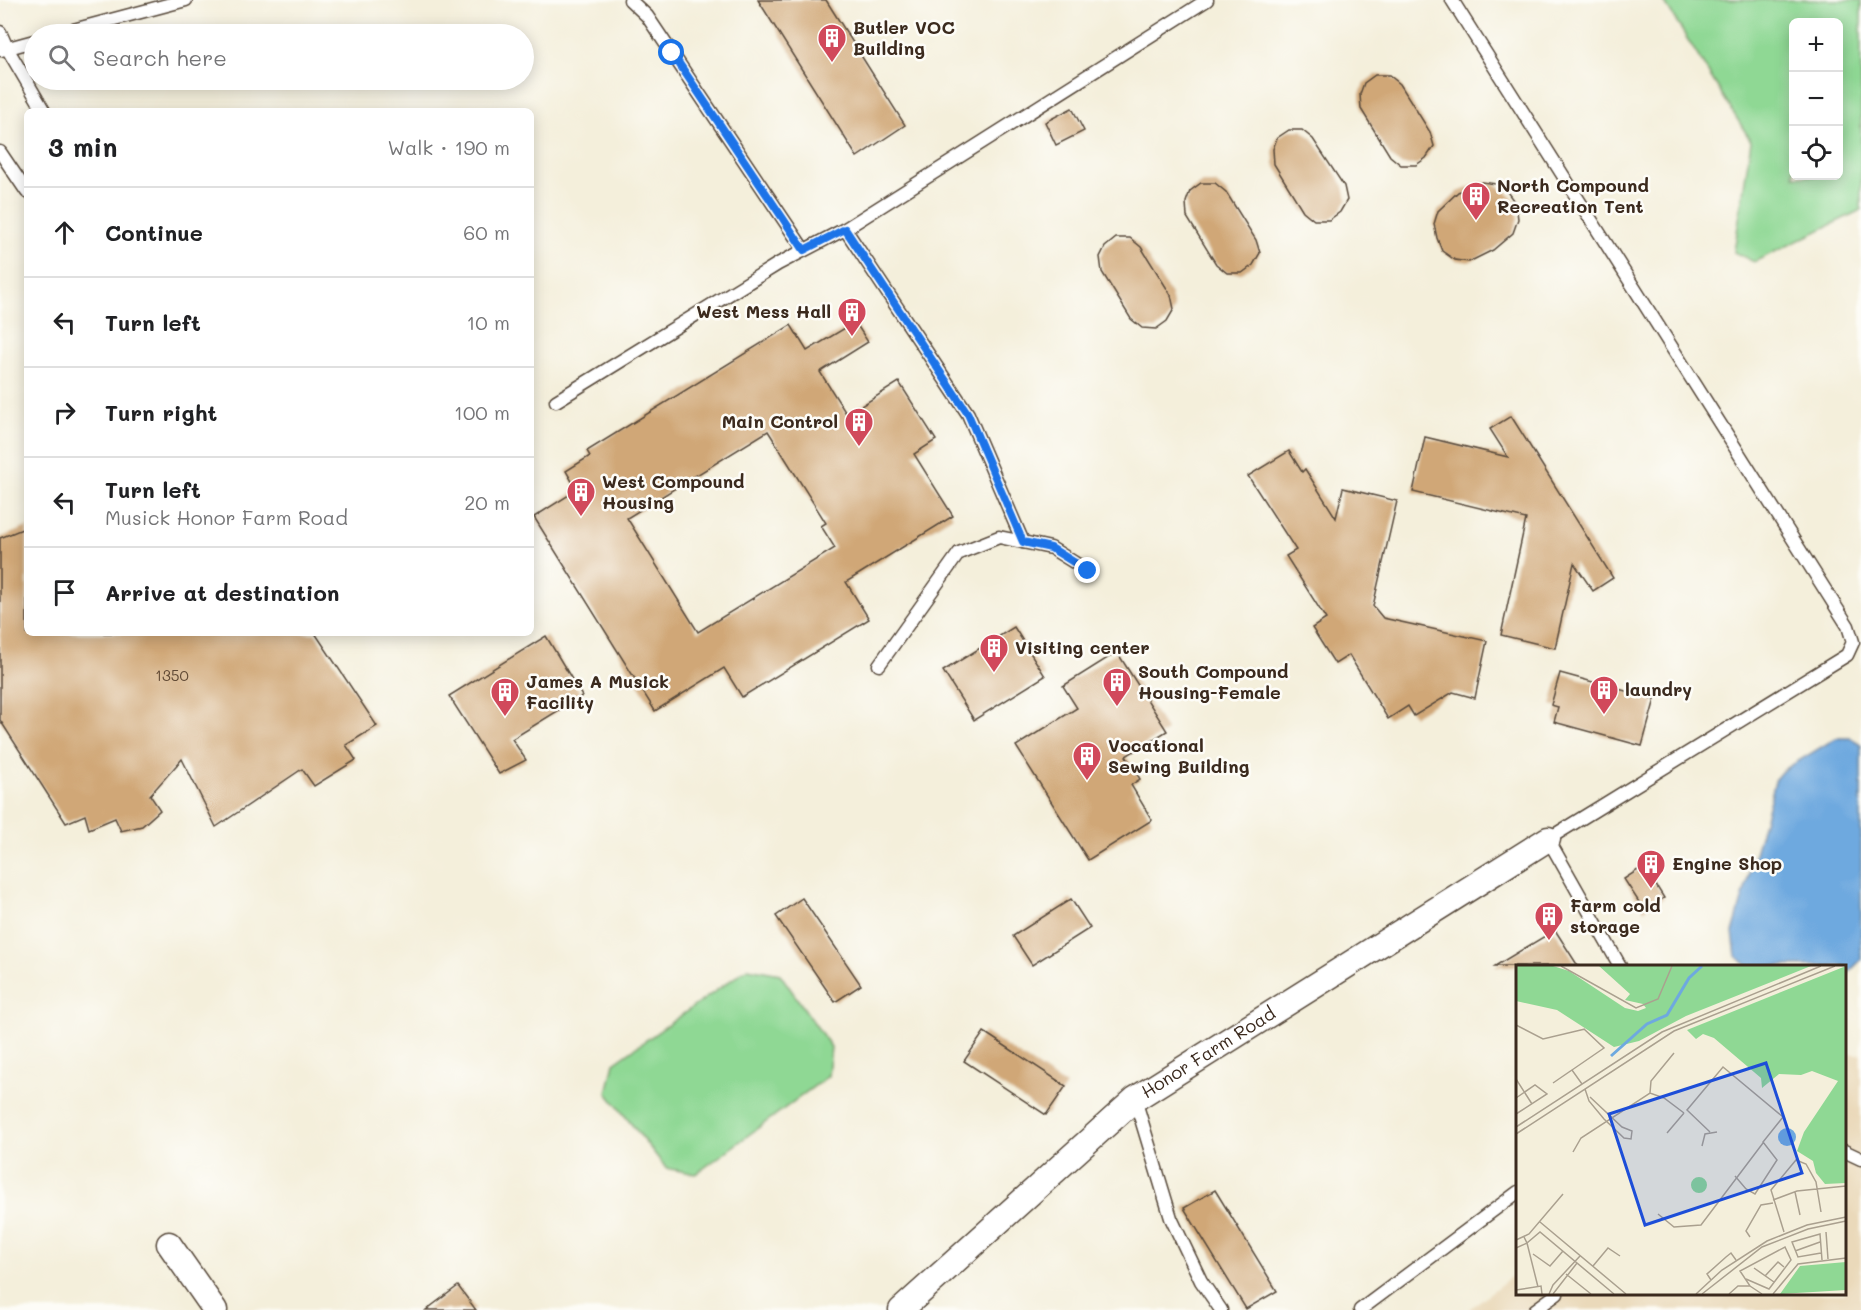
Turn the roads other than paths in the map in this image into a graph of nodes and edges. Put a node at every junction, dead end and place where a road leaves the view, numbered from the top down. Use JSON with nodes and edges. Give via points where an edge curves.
{"nodes":[{"id":1,"x":186,"y":0,"type":"edge"},
{"id":2,"x":630,"y":0,"type":"edge"},
{"id":3,"x":1207,"y":0,"type":"edge"},
{"id":4,"x":1452,"y":0,"type":"edge"},
{"id":5,"x":96,"y":24,"type":"edge"},
{"id":6,"x":0,"y":32,"type":"edge"},
{"id":7,"x":24,"y":44,"type":"edge"},
{"id":8,"x":3,"y":49,"type":"edge"},
{"id":9,"x":24,"y":81,"type":"edge"},
{"id":10,"x":30,"y":90,"type":"edge"},
{"id":11,"x":42,"y":108,"type":"edge"},
{"id":12,"x":0,"y":152,"type":"edge"},
{"id":13,"x":24,"y":188,"type":"edge"},
{"id":14,"x":845,"y":229,"type":"junction"},
{"id":15,"x":804,"y":250,"type":"junction"},
{"id":16,"x":556,"y":401,"type":"dead end"},
{"id":17,"x":1023,"y":542,"type":"junction"},
{"id":18,"x":1088,"y":571,"type":"dead end"},
{"id":19,"x":879,"y":665,"type":"dead end"},
{"id":20,"x":1548,"y":839,"type":"junction"},
{"id":21,"x":1619,"y":965,"type":"edge"},
{"id":22,"x":1135,"y":1099,"type":"junction"},
{"id":23,"x":1846,"y":1152,"type":"edge"},
{"id":24,"x":1861,"y":1160,"type":"edge"},
{"id":25,"x":1516,"y":1193,"type":"edge"},
{"id":26,"x":170,"y":1244,"type":"dead end"},
{"id":27,"x":1554,"y":1295,"type":"edge"},
{"id":28,"x":215,"y":1310,"type":"edge"},
{"id":29,"x":901,"y":1310,"type":"edge"},
{"id":30,"x":1221,"y":1310,"type":"edge"},
{"id":31,"x":1360,"y":1310,"type":"edge"},
{"id":32,"x":1535,"y":1310,"type":"edge"}],
"edges":[{"from":1,"to":5,"type":"lane"},
{"from":2,"to":15,"type":"lane","via":[[647,16]]},
{"from":3,"to":14,"type":"lane"},
{"from":4,"to":20,"type":"lane","via":[[1848,626],[1853,642],[1847,655]]},
{"from":6,"to":8,"type":"lane"},
{"from":7,"to":8,"type":"lane"},
{"from":8,"to":9,"type":"lane"},
{"from":10,"to":11,"type":"lane"},
{"from":12,"to":13,"type":"lane"},
{"from":14,"to":15,"type":"lane"},
{"from":14,"to":17,"type":"lane","via":[[968,414]]},
{"from":15,"to":16,"type":"lane"},
{"from":17,"to":18,"type":"lane","via":[[1051,548]]},
{"from":17,"to":19,"type":"lane","via":[[999,537],[959,553]]},
{"from":20,"to":21,"type":"lane"},
{"from":20,"to":22,"type":"street","name":"Honor Farm Road"},
{"from":22,"to":29,"type":"street","name":"Honor Farm Road"},
{"from":22,"to":30,"type":"lane","via":[[1171,1218],[1201,1281]]},
{"from":23,"to":24,"type":"lane"},
{"from":25,"to":31,"type":"lane"},
{"from":26,"to":28,"type":"street"},
{"from":27,"to":32,"type":"lane"}]}
